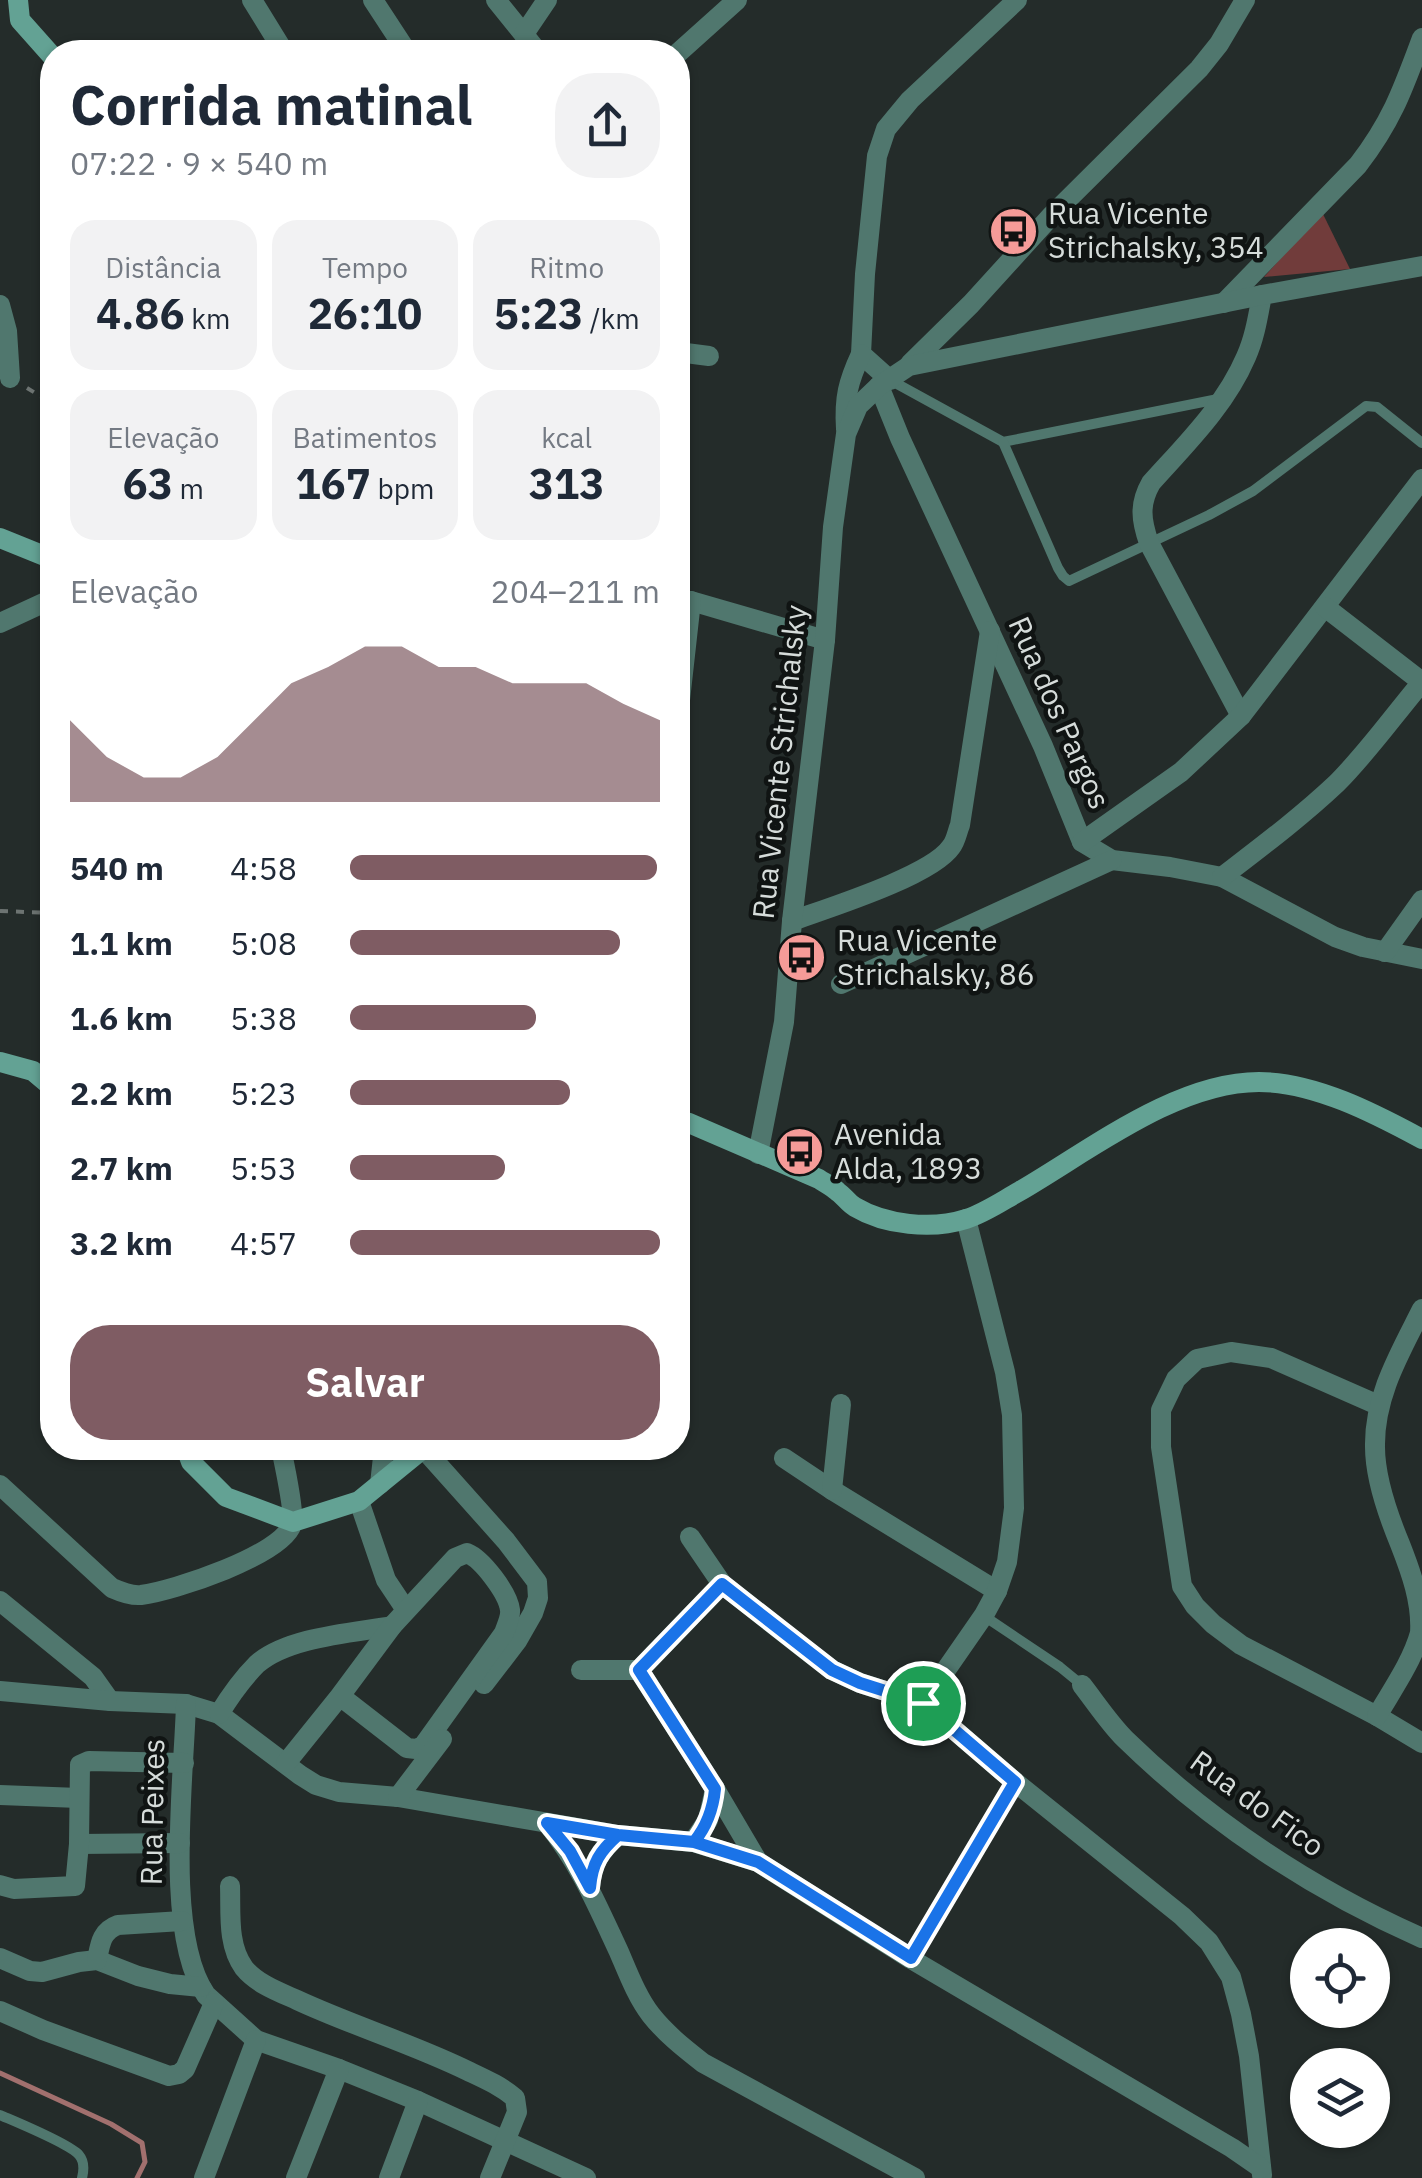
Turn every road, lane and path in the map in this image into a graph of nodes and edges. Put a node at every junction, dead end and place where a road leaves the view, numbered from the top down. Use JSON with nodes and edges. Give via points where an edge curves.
{"nodes":[{"id":1,"x":18,"y":0,"type":"edge"},
{"id":2,"x":252,"y":0,"type":"edge"},
{"id":3,"x":374,"y":0,"type":"edge"},
{"id":4,"x":496,"y":0,"type":"edge"},
{"id":5,"x":547,"y":0,"type":"edge"},
{"id":6,"x":737,"y":0,"type":"edge"},
{"id":7,"x":1017,"y":0,"type":"edge"},
{"id":8,"x":1245,"y":0,"type":"edge"},
{"id":9,"x":524,"y":34,"type":"junction"},
{"id":10,"x":1422,"y":38,"type":"edge"},
{"id":11,"x":277,"y":40,"type":"edge"},
{"id":12,"x":399,"y":40,"type":"edge"},
{"id":13,"x":529,"y":40,"type":"edge"},
{"id":14,"x":40,"y":42,"type":"edge"},
{"id":15,"x":690,"y":42,"type":"edge"},
{"id":16,"x":1422,"y":266,"type":"edge"},
{"id":17,"x":1262,"y":295,"type":"junction"},
{"id":18,"x":1224,"y":303,"type":"junction"},
{"id":19,"x":0,"y":305,"type":"edge"},
{"id":20,"x":690,"y":354,"type":"edge"},
{"id":21,"x":861,"y":354,"type":"junction"},
{"id":22,"x":710,"y":356,"type":"dead end"},
{"id":23,"x":909,"y":366,"type":"junction"},
{"id":24,"x":5,"y":376,"type":"edge"},
{"id":25,"x":884,"y":383,"type":"junction"},
{"id":26,"x":40,"y":396,"type":"edge"},
{"id":27,"x":1224,"y":398,"type":"junction"},
{"id":28,"x":846,"y":434,"type":"junction"},
{"id":29,"x":1002,"y":442,"type":"junction"},
{"id":30,"x":1422,"y":443,"type":"edge"},
{"id":31,"x":1422,"y":479,"type":"edge"},
{"id":32,"x":0,"y":538,"type":"edge"},
{"id":33,"x":1149,"y":543,"type":"junction"},
{"id":34,"x":40,"y":554,"type":"edge"},
{"id":35,"x":40,"y":604,"type":"edge"},
{"id":36,"x":690,"y":604,"type":"edge"},
{"id":37,"x":1326,"y":607,"type":"junction"},
{"id":38,"x":0,"y":622,"type":"edge"},
{"id":39,"x":990,"y":630,"type":"junction"},
{"id":40,"x":825,"y":640,"type":"junction"},
{"id":41,"x":1422,"y":682,"type":"edge"},
{"id":42,"x":1242,"y":716,"type":"junction"},
{"id":43,"x":1082,"y":842,"type":"junction"},
{"id":44,"x":1112,"y":860,"type":"junction"},
{"id":45,"x":1222,"y":877,"type":"junction"},
{"id":46,"x":1422,"y":900,"type":"edge"},
{"id":47,"x":0,"y":911,"type":"edge"},
{"id":48,"x":40,"y":913,"type":"edge"},
{"id":49,"x":792,"y":921,"type":"junction"},
{"id":50,"x":1385,"y":952,"type":"junction"},
{"id":51,"x":1422,"y":958,"type":"edge"},
{"id":52,"x":840,"y":984,"type":"dead end"},
{"id":53,"x":0,"y":1062,"type":"edge"},
{"id":54,"x":40,"y":1076,"type":"edge"},
{"id":55,"x":690,"y":1123,"type":"edge"},
{"id":56,"x":1422,"y":1139,"type":"edge"},
{"id":57,"x":758,"y":1154,"type":"junction"},
{"id":58,"x":966,"y":1219,"type":"junction"},
{"id":59,"x":1422,"y":1309,"type":"edge"},
{"id":60,"x":840,"y":1404,"type":"dead end"},
{"id":61,"x":1378,"y":1405,"type":"junction"},
{"id":62,"x":784,"y":1458,"type":"dead end"},
{"id":63,"x":190,"y":1460,"type":"edge"},
{"id":64,"x":283,"y":1460,"type":"edge"},
{"id":65,"x":383,"y":1460,"type":"edge"},
{"id":66,"x":409,"y":1460,"type":"edge"},
{"id":67,"x":434,"y":1460,"type":"edge"},
{"id":68,"x":380,"y":1484,"type":"junction"},
{"id":69,"x":0,"y":1486,"type":"edge"},
{"id":70,"x":832,"y":1490,"type":"junction"},
{"id":71,"x":359,"y":1501,"type":"junction"},
{"id":72,"x":293,"y":1522,"type":"junction"},
{"id":73,"x":690,"y":1537,"type":"dead end"},
{"id":74,"x":722,"y":1584,"type":"junction"},
{"id":75,"x":997,"y":1591,"type":"junction"},
{"id":76,"x":0,"y":1601,"type":"edge"},
{"id":77,"x":984,"y":1616,"type":"junction"},
{"id":78,"x":399,"y":1618,"type":"junction"},
{"id":79,"x":580,"y":1670,"type":"dead end"},
{"id":80,"x":639,"y":1670,"type":"junction"},
{"id":81,"x":1082,"y":1685,"type":"joint"},
{"id":82,"x":0,"y":1692,"type":"edge"},
{"id":83,"x":340,"y":1696,"type":"junction"},
{"id":84,"x":110,"y":1700,"type":"junction"},
{"id":85,"x":923,"y":1703,"type":"junction"},
{"id":86,"x":186,"y":1704,"type":"junction"},
{"id":87,"x":219,"y":1714,"type":"junction"},
{"id":88,"x":1377,"y":1716,"type":"junction"},
{"id":89,"x":1422,"y":1742,"type":"edge"},
{"id":90,"x":184,"y":1762,"type":"junction"},
{"id":91,"x":286,"y":1764,"type":"junction"},
{"id":92,"x":1015,"y":1782,"type":"junction"},
{"id":93,"x":715,"y":1789,"type":"junction"},
{"id":94,"x":0,"y":1795,"type":"edge"},
{"id":95,"x":79,"y":1798,"type":"junction"},
{"id":96,"x":398,"y":1798,"type":"junction"},
{"id":97,"x":547,"y":1823,"type":"junction"},
{"id":98,"x":618,"y":1835,"type":"junction"},
{"id":99,"x":694,"y":1842,"type":"junction"},
{"id":100,"x":180,"y":1843,"type":"junction"},
{"id":101,"x":79,"y":1844,"type":"junction"},
{"id":102,"x":758,"y":1862,"type":"junction"},
{"id":103,"x":0,"y":1885,"type":"edge"},
{"id":104,"x":230,"y":1886,"type":"dead end"},
{"id":105,"x":590,"y":1888,"type":"junction"},
{"id":106,"x":182,"y":1920,"type":"junction"},
{"id":107,"x":1422,"y":1938,"type":"edge"},
{"id":108,"x":0,"y":1958,"type":"edge"},
{"id":109,"x":911,"y":1958,"type":"junction"},
{"id":110,"x":97,"y":1960,"type":"junction"},
{"id":111,"x":208,"y":1995,"type":"junction"},
{"id":112,"x":0,"y":2011,"type":"edge"},
{"id":113,"x":256,"y":2040,"type":"junction"},
{"id":114,"x":338,"y":2068,"type":"junction"},
{"id":115,"x":418,"y":2101,"type":"junction"},
{"id":116,"x":0,"y":2115,"type":"edge"},
{"id":117,"x":506,"y":2140,"type":"junction"},
{"id":118,"x":1262,"y":2173,"type":"edge"},
{"id":119,"x":582,"y":2177,"type":"edge"},
{"id":120,"x":82,"y":2178,"type":"edge"},
{"id":121,"x":204,"y":2178,"type":"edge"},
{"id":122,"x":296,"y":2178,"type":"edge"},
{"id":123,"x":389,"y":2178,"type":"edge"},
{"id":124,"x":490,"y":2178,"type":"edge"},
{"id":125,"x":915,"y":2178,"type":"edge"}],
"edges":[{"from":1,"to":14,"type":"street","via":[[20,20]]},
{"from":2,"to":11,"type":"street"},
{"from":3,"to":12,"type":"street"},
{"from":4,"to":9,"type":"street"},
{"from":5,"to":9,"type":"street"},
{"from":6,"to":15,"type":"street"},
{"from":7,"to":21,"type":"street","via":[[910,100],[881,140]]},
{"from":8,"to":23,"type":"street","via":[[1199,69]]},
{"from":9,"to":13,"type":"street"},
{"from":10,"to":18,"type":"street","via":[[1399,101],[1374,144]]},
{"from":16,"to":17,"type":"street"},
{"from":17,"to":18,"type":"street"},
{"from":17,"to":27,"type":"street","via":[[1247,356]]},
{"from":18,"to":23,"type":"street"},
{"from":19,"to":24,"type":"street","via":[[7,331]]},
{"from":20,"to":22,"type":"street"},
{"from":21,"to":25,"type":"street"},
{"from":21,"to":28,"type":"street","via":[[844,400]]},
{"from":23,"to":25,"type":"street","name":"Rua Vicente Strichalsky"},
{"from":24,"to":26,"type":"path"},
{"from":25,"to":28,"type":"street","name":"Rua Vicente Strichalsky","via":[[858,406]]},
{"from":25,"to":29,"type":"lane"},
{"from":25,"to":39,"type":"street","name":"Rua dos Pargos","via":[[900,438]]},
{"from":27,"to":29,"type":"lane"},
{"from":27,"to":33,"type":"street","via":[[1143,497]]},
{"from":28,"to":40,"type":"street","name":"Rua Vicente Strichalsky"},
{"from":29,"to":33,"type":"lane","via":[[1066,579]]},
{"from":30,"to":33,"type":"lane","via":[[1377,407],[1366,406],[1253,492]]},
{"from":31,"to":37,"type":"street"},
{"from":32,"to":34,"type":"street"},
{"from":33,"to":42,"type":"street"},
{"from":35,"to":38,"type":"street"},
{"from":36,"to":40,"type":"street"},
{"from":37,"to":41,"type":"street"},
{"from":37,"to":42,"type":"street"},
{"from":39,"to":43,"type":"street","name":"Rua dos Pargos"},
{"from":39,"to":49,"type":"street","via":[[953,846],[912,875]]},
{"from":40,"to":49,"type":"street","name":"Rua Vicente Strichalsky"},
{"from":41,"to":45,"type":"street","via":[[1337,782]]},
{"from":42,"to":43,"type":"street","via":[[1181,772]]},
{"from":43,"to":44,"type":"street","name":"Rua dos Pargos"},
{"from":44,"to":45,"type":"street","name":"Rua dos Pargos"},
{"from":44,"to":52,"type":"street"},
{"from":45,"to":50,"type":"street","name":"Rua dos Pargos","via":[[1335,937]]},
{"from":46,"to":50,"type":"street"},
{"from":47,"to":48,"type":"path"},
{"from":49,"to":57,"type":"street","name":"Rua Vicente Strichalsky","via":[[784,1022]]},
{"from":50,"to":51,"type":"street","name":"Rua dos Pargos"},
{"from":53,"to":54,"type":"street"},
{"from":55,"to":57,"type":"street"},
{"from":56,"to":58,"type":"street","via":[[1298,1085],[1238,1083],[1132,1121]]},
{"from":57,"to":58,"type":"street","via":[[819,1179],[852,1206],[877,1216],[919,1224]]},
{"from":58,"to":75,"type":"street","via":[[1012,1414],[1014,1508]]},
{"from":59,"to":61,"type":"street"},
{"from":60,"to":70,"type":"street"},
{"from":61,"to":88,"type":"street","via":[[1375,1448],[1383,1494],[1415,1575],[1420,1631]]},
{"from":61,"to":88,"type":"street","via":[[1272,1358],[1231,1352],[1197,1359],[1176,1379],[1162,1410],[1161,1447],[1182,1586],[1196,1606],[1240,1644]]},
{"from":62,"to":70,"type":"street"},
{"from":63,"to":72,"type":"street","via":[[226,1497]]},
{"from":64,"to":72,"type":"street"},
{"from":65,"to":68,"type":"street"},
{"from":66,"to":68,"type":"street"},
{"from":67,"to":96,"type":"street","via":[[527,1568],[538,1598],[517,1641]]},
{"from":68,"to":71,"type":"street"},
{"from":69,"to":72,"type":"street","via":[[112,1588],[136,1595],[250,1560],[285,1537]]},
{"from":70,"to":75,"type":"street"},
{"from":71,"to":72,"type":"street"},
{"from":71,"to":78,"type":"street"},
{"from":73,"to":74,"type":"street"},
{"from":74,"to":80,"type":"street"},
{"from":74,"to":85,"type":"street","via":[[832,1670]]},
{"from":75,"to":77,"type":"street"},
{"from":76,"to":84,"type":"street","via":[[93,1677]]},
{"from":77,"to":81,"type":"lane"},
{"from":77,"to":85,"type":"street"},
{"from":78,"to":83,"type":"street"},
{"from":78,"to":83,"type":"street","via":[[466,1553],[502,1590],[511,1611],[504,1633],[423,1746],[408,1748]]},
{"from":78,"to":87,"type":"street","via":[[274,1652],[238,1684]]},
{"from":79,"to":80,"type":"street"},
{"from":80,"to":93,"type":"street"},
{"from":81,"to":107,"type":"street","name":"Rua do Fico","via":[[1124,1738],[1232,1828],[1338,1897]]},
{"from":82,"to":84,"type":"street"},
{"from":83,"to":91,"type":"street"},
{"from":84,"to":86,"type":"street"},
{"from":85,"to":92,"type":"street"},
{"from":86,"to":87,"type":"street"},
{"from":86,"to":90,"type":"street","name":"Rua Peixes"},
{"from":87,"to":91,"type":"street"},
{"from":88,"to":89,"type":"street"},
{"from":90,"to":95,"type":"street","via":[[89,1761],[80,1765]]},
{"from":90,"to":100,"type":"street","name":"Rua Peixes"},
{"from":91,"to":96,"type":"street","via":[[316,1785]]},
{"from":92,"to":109,"type":"path"},
{"from":92,"to":118,"type":"street","via":[[1209,1942],[1230,1977],[1240,2014]]},
{"from":93,"to":99,"type":"street"},
{"from":93,"to":102,"type":"street"},
{"from":94,"to":95,"type":"street"},
{"from":95,"to":101,"type":"street"},
{"from":96,"to":97,"type":"street"},
{"from":97,"to":98,"type":"street"},
{"from":97,"to":105,"type":"street"},
{"from":98,"to":99,"type":"street"},
{"from":98,"to":105,"type":"street","via":[[595,1859]]},
{"from":99,"to":102,"type":"street"},
{"from":100,"to":101,"type":"street"},
{"from":100,"to":106,"type":"street","name":"Rua Peixes"},
{"from":101,"to":103,"type":"street","via":[[75,1886]]},
{"from":102,"to":109,"type":"street"},
{"from":104,"to":117,"type":"street","via":[[235,1949],[245,1969],[266,1986],[503,2088],[515,2098],[517,2112]]},
{"from":105,"to":125,"type":"street","via":[[634,1987],[676,2042]]},
{"from":106,"to":110,"type":"street","via":[[110,1928]]},
{"from":106,"to":111,"type":"street","name":"Rua Peixes"},
{"from":108,"to":110,"type":"street","via":[[42,1972]]},
{"from":109,"to":118,"type":"street","via":[[1232,2148]]},
{"from":110,"to":111,"type":"street"},
{"from":111,"to":112,"type":"street","via":[[185,2068],[169,2076]]},
{"from":111,"to":113,"type":"street"},
{"from":113,"to":114,"type":"street"},
{"from":113,"to":121,"type":"street"},
{"from":114,"to":115,"type":"street"},
{"from":114,"to":122,"type":"street"},
{"from":115,"to":117,"type":"street"},
{"from":115,"to":123,"type":"street"},
{"from":116,"to":120,"type":"lane","via":[[79,2154]]},
{"from":117,"to":119,"type":"street"},
{"from":117,"to":124,"type":"street"}]}
